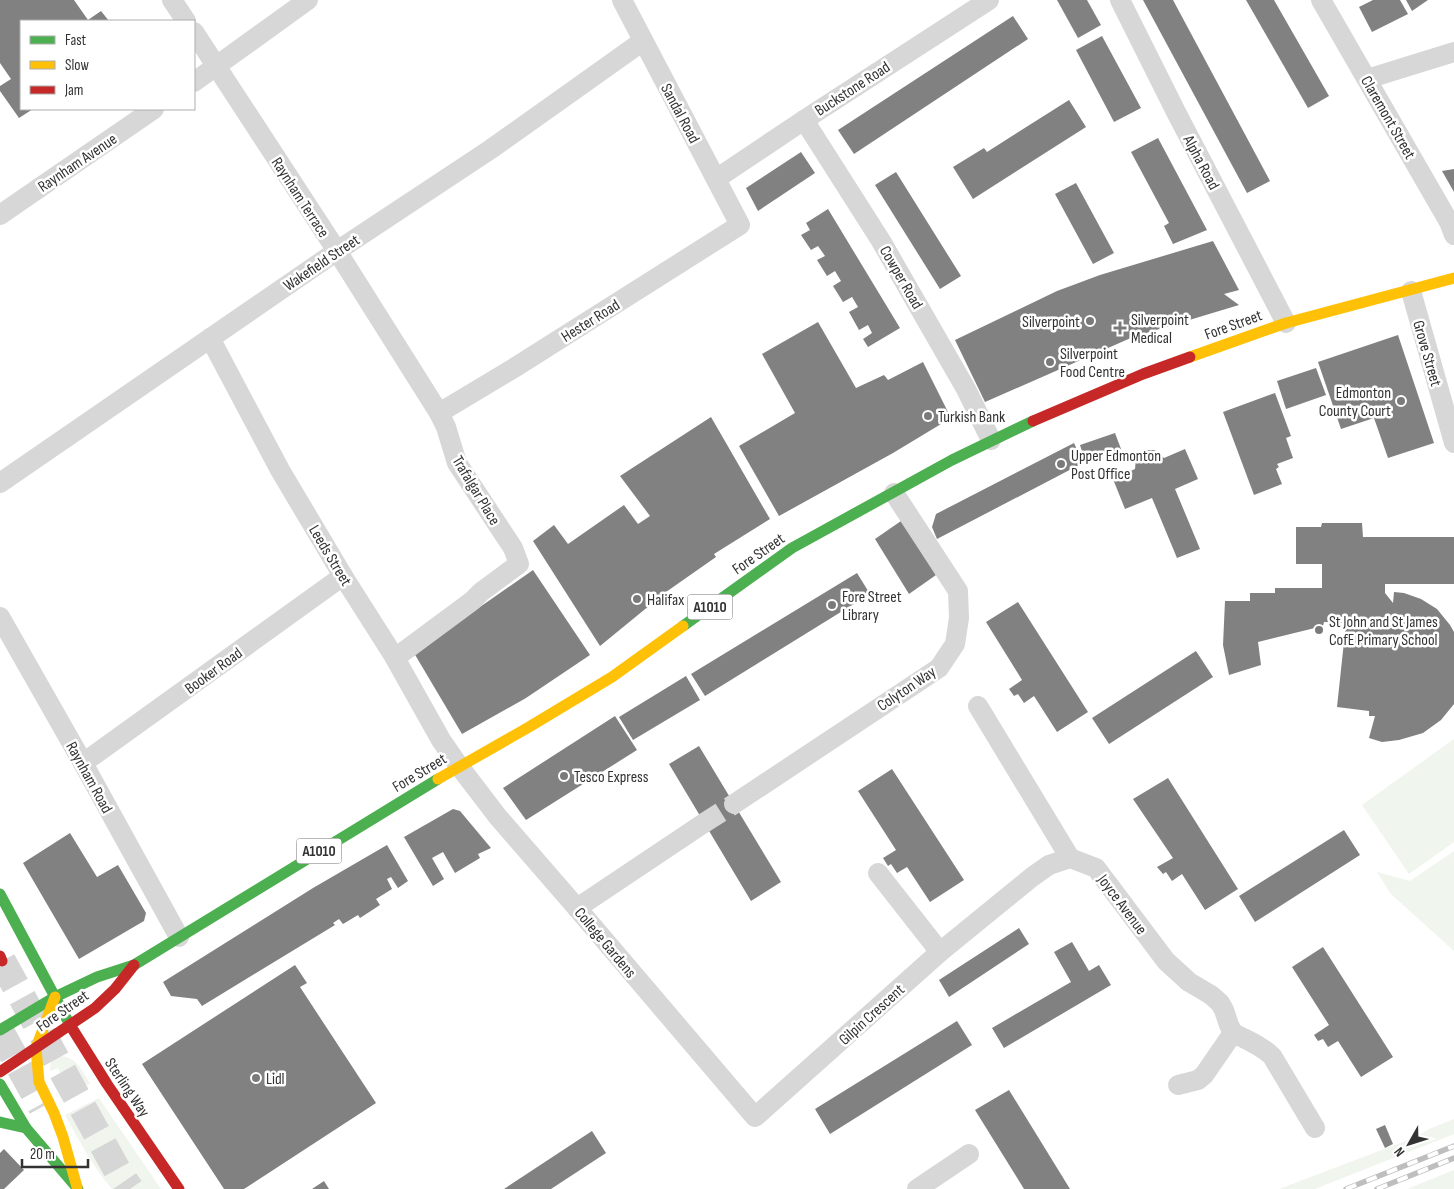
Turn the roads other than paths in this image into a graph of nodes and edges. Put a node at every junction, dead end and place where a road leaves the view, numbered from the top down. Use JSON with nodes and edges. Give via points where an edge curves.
{"nodes":[{"id":1,"x":172,"y":0,"type":"edge"},
{"id":2,"x":308,"y":0,"type":"edge"},
{"id":3,"x":989,"y":0,"type":"edge"},
{"id":4,"x":1120,"y":0,"type":"edge"},
{"id":5,"x":1321,"y":0,"type":"edge"},
{"id":6,"x":630,"y":3,"type":"edge"},
{"id":7,"x":185,"y":20,"type":"edge"},
{"id":8,"x":195,"y":34,"type":"edge"},
{"id":9,"x":643,"y":42,"type":"junction"},
{"id":10,"x":1454,"y":52,"type":"edge"},
{"id":11,"x":216,"y":66,"type":"junction"},
{"id":12,"x":1367,"y":79,"type":"junction"},
{"id":13,"x":195,"y":81,"type":"edge"},
{"id":14,"x":153,"y":110,"type":"edge"},
{"id":15,"x":804,"y":120,"type":"junction"},
{"id":16,"x":716,"y":178,"type":"junction"},
{"id":17,"x":0,"y":215,"type":"edge"},
{"id":18,"x":740,"y":225,"type":"joint"},
{"id":19,"x":1454,"y":235,"type":"edge"},
{"id":20,"x":337,"y":251,"type":"junction"},
{"id":21,"x":1454,"y":278,"type":"edge"},
{"id":22,"x":1410,"y":291,"type":"junction"},
{"id":23,"x":1286,"y":322,"type":"junction"},
{"id":24,"x":210,"y":338,"type":"junction"},
{"id":25,"x":439,"y":412,"type":"junction"},
{"id":26,"x":991,"y":440,"type":"junction"},
{"id":27,"x":1454,"y":444,"type":"edge"},
{"id":28,"x":0,"y":483,"type":"edge"},
{"id":29,"x":894,"y":493,"type":"junction"},
{"id":30,"x":343,"y":576,"type":"junction"},
{"id":31,"x":0,"y":617,"type":"edge"},
{"id":32,"x":395,"y":658,"type":"junction"},
{"id":33,"x":978,"y":706,"type":"dead end"},
{"id":34,"x":83,"y":764,"type":"junction"},
{"id":35,"x":459,"y":766,"type":"junction"},
{"id":36,"x":734,"y":804,"type":"tunnel mouth"},
{"id":37,"x":704,"y":823,"type":"tunnel mouth"},
{"id":38,"x":1070,"y":858,"type":"junction"},
{"id":39,"x":878,"y":873,"type":"dead end"},
{"id":40,"x":0,"y":894,"type":"edge"},
{"id":41,"x":577,"y":908,"type":"junction"},
{"id":42,"x":179,"y":937,"type":"junction"},
{"id":43,"x":940,"y":952,"type":"junction"},
{"id":44,"x":134,"y":965,"type":"junction"},
{"id":45,"x":55,"y":997,"type":"junction"},
{"id":46,"x":70,"y":1025,"type":"junction"},
{"id":47,"x":0,"y":1030,"type":"edge"},
{"id":48,"x":1234,"y":1033,"type":"junction"},
{"id":49,"x":36,"y":1048,"type":"junction"},
{"id":50,"x":0,"y":1072,"type":"edge"},
{"id":51,"x":0,"y":1084,"type":"edge"},
{"id":52,"x":1178,"y":1085,"type":"dead end"},
{"id":53,"x":755,"y":1117,"type":"joint"},
{"id":54,"x":0,"y":1122,"type":"edge"},
{"id":55,"x":26,"y":1128,"type":"junction"},
{"id":56,"x":1315,"y":1128,"type":"dead end"},
{"id":57,"x":969,"y":1154,"type":"dead end"},
{"id":58,"x":78,"y":1188,"type":"edge"},
{"id":59,"x":179,"y":1189,"type":"edge"},
{"id":60,"x":917,"y":1189,"type":"edge"}],
"edges":[{"from":1,"to":7,"type":"street"},
{"from":2,"to":11,"type":"street"},
{"from":3,"to":15,"type":"street","name":"Buckstone Road"},
{"from":4,"to":23,"type":"street","name":"Alpha Road"},
{"from":5,"to":12,"type":"street","name":"Claremont Street"},
{"from":6,"to":9,"type":"street","name":"Sandal Road"},
{"from":8,"to":11,"type":"street","name":"Raynham Terrace"},
{"from":9,"to":16,"type":"street","name":"Sandal Road"},
{"from":9,"to":20,"type":"street","name":"Wakefield Street","via":[[491,149]]},
{"from":10,"to":12,"type":"street"},
{"from":11,"to":13,"type":"street"},
{"from":11,"to":20,"type":"street","name":"Raynham Terrace"},
{"from":12,"to":19,"type":"street","name":"Claremont Street"},
{"from":14,"to":17,"type":"street","name":"Raynham Avenue"},
{"from":15,"to":16,"type":"street","name":"Buckstone Road"},
{"from":15,"to":26,"type":"street","name":"Cowper Road","via":[[881,241],[966,389]]},
{"from":16,"to":18,"type":"street","name":"Sandal Road"},
{"from":18,"to":25,"type":"street","name":"Hester Road"},
{"from":20,"to":24,"type":"street","name":"Wakefield Street"},
{"from":20,"to":25,"type":"street","name":"Raynham Terrace"},
{"from":21,"to":22,"type":"main road","name":"Fore Street","number":"A1010"},
{"from":22,"to":23,"type":"main road","name":"Fore Street","number":"A1010"},
{"from":22,"to":27,"type":"street","name":"Grove Street"},
{"from":23,"to":26,"type":"main road","name":"Fore Street","number":"A1010","via":[[1143,374]]},
{"from":24,"to":28,"type":"street","name":"Wakefield Street"},
{"from":24,"to":30,"type":"street","name":"Leeds Street","via":[[280,470]]},
{"from":25,"to":32,"type":"street","name":"Trafalgar Place","via":[[457,464],[513,548],[519,564]]},
{"from":26,"to":29,"type":"main road","name":"Fore Street","number":"A1010"},
{"from":29,"to":35,"type":"main road","name":"Fore Street","number":"A1010","via":[[792,548],[612,677]]},
{"from":29,"to":36,"type":"street","name":"Colyton Way","via":[[958,591],[956,644],[939,668]]},
{"from":30,"to":32,"type":"street","name":"Leeds Street"},
{"from":30,"to":34,"type":"street","name":"Booker Road"},
{"from":31,"to":34,"type":"street","name":"Raynham Road"},
{"from":32,"to":35,"type":"street","name":"Leeds Street"},
{"from":33,"to":38,"type":"street"},
{"from":34,"to":42,"type":"street","name":"Raynham Road"},
{"from":35,"to":41,"type":"street","name":"College Gardens","via":[[498,817]]},
{"from":35,"to":42,"type":"main road","name":"Fore Street","number":"A1010"},
{"from":37,"to":41,"type":"street"},
{"from":38,"to":43,"type":"street","name":"Gilpin Crescent","via":[[1049,865]]},
{"from":38,"to":48,"type":"street","name":"Joyce Avenue","via":[[1096,868],[1166,961],[1220,1003]]},
{"from":39,"to":43,"type":"street"},
{"from":40,"to":45,"type":"main road","name":"Sterling Way"},
{"from":41,"to":53,"type":"street","name":"College Gardens"},
{"from":42,"to":44,"type":"main road","name":"Fore Street","number":"A1010"},
{"from":43,"to":53,"type":"street","name":"Gilpin Crescent"},
{"from":44,"to":45,"type":"main road","name":"Fore Street","number":"A1010","via":[[97,977]]},
{"from":44,"to":46,"type":"main road","name":"Fore Street","number":"A1010","via":[[105,999]]},
{"from":45,"to":46,"type":"main road","name":"Sterling Way"},
{"from":45,"to":47,"type":"main road","name":"Fore Street","number":"A1010"},
{"from":45,"to":49,"type":"main road"},
{"from":46,"to":49,"type":"main road","name":"Fore Street","number":"A1010"},
{"from":46,"to":59,"type":"main road","name":"Sterling Way"},
{"from":48,"to":52,"type":"street","via":[[1204,1075],[1198,1080]]},
{"from":48,"to":56,"type":"street","via":[[1263,1047],[1272,1056]]},
{"from":49,"to":50,"type":"main road","name":"Fore Street","number":"A1010"},
{"from":49,"to":58,"type":"main road","via":[[39,1082],[63,1137]]},
{"from":51,"to":55,"type":"main road"},
{"from":54,"to":55,"type":"main road"},
{"from":55,"to":58,"type":"main road"},
{"from":57,"to":60,"type":"street"}]}
